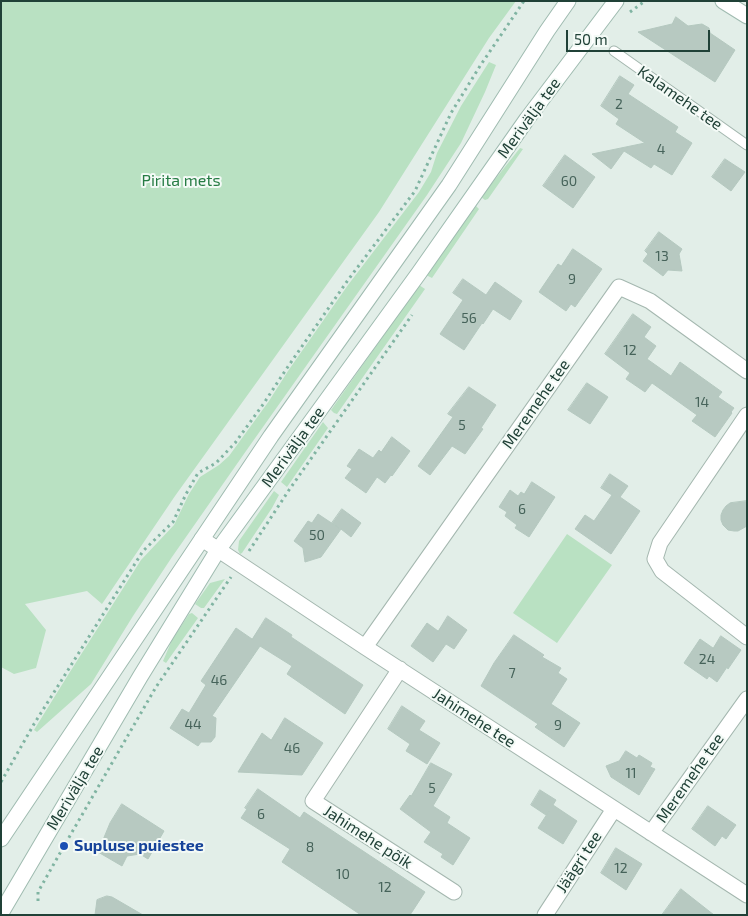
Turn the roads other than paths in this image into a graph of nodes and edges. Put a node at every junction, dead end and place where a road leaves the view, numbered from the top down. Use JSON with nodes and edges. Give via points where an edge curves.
{"nodes":[{"id":1,"x":568,"y":1,"type":"edge"},
{"id":2,"x":616,"y":1,"type":"edge"},
{"id":3,"x":723,"y":1,"type":"edge"},
{"id":4,"x":747,"y":16,"type":"edge"},
{"id":5,"x":614,"y":51,"type":"dead end"},
{"id":6,"x":747,"y":145,"type":"edge"},
{"id":7,"x":747,"y":371,"type":"edge"},
{"id":8,"x":747,"y":415,"type":"edge"},
{"id":9,"x":202,"y":539,"type":"junction"},
{"id":10,"x":218,"y":550,"type":"junction"},
{"id":11,"x":747,"y":637,"type":"edge"},
{"id":12,"x":365,"y":647,"type":"junction"},
{"id":13,"x":400,"y":669,"type":"junction"},
{"id":14,"x":747,"y":699,"type":"edge"},
{"id":15,"x":614,"y":809,"type":"junction"},
{"id":16,"x":651,"y":834,"type":"junction"},
{"id":17,"x":1,"y":839,"type":"edge"},
{"id":18,"x":454,"y":892,"type":"dead end"},
{"id":19,"x":747,"y":895,"type":"edge"},
{"id":20,"x":5,"y":911,"type":"edge"},
{"id":21,"x":545,"y":915,"type":"edge"}],
"edges":[{"from":1,"to":9,"type":"street","name":"Merivälja tee","via":[[449,185]]},
{"from":2,"to":10,"type":"street","name":"Merivälja tee","via":[[527,118]]},
{"from":3,"to":4,"type":"street"},
{"from":5,"to":6,"type":"lane","name":"Kalamehe tee"},
{"from":7,"to":12,"type":"street","name":"Meremehe tee","via":[[650,301],[619,287]]},
{"from":8,"to":11,"type":"street","via":[[660,543],[655,559],[662,572]]},
{"from":9,"to":10,"type":"street","name":"Jahimehe tee"},
{"from":9,"to":17,"type":"street","name":"Merivälja tee"},
{"from":10,"to":12,"type":"street","name":"Jahimehe tee"},
{"from":10,"to":20,"type":"street","name":"Merivälja tee","via":[[140,677]]},
{"from":12,"to":13,"type":"street","name":"Jahimehe tee"},
{"from":13,"to":15,"type":"street","name":"Jahimehe tee"},
{"from":13,"to":18,"type":"street","name":"Jahimehe põik","via":[[313,802]]},
{"from":14,"to":16,"type":"street","name":"Meremehe tee"},
{"from":15,"to":16,"type":"street","name":"Jahimehe tee"},
{"from":15,"to":21,"type":"street","name":"Jäägri tee"},
{"from":16,"to":19,"type":"street","name":"Jahimehe tee"}]}
